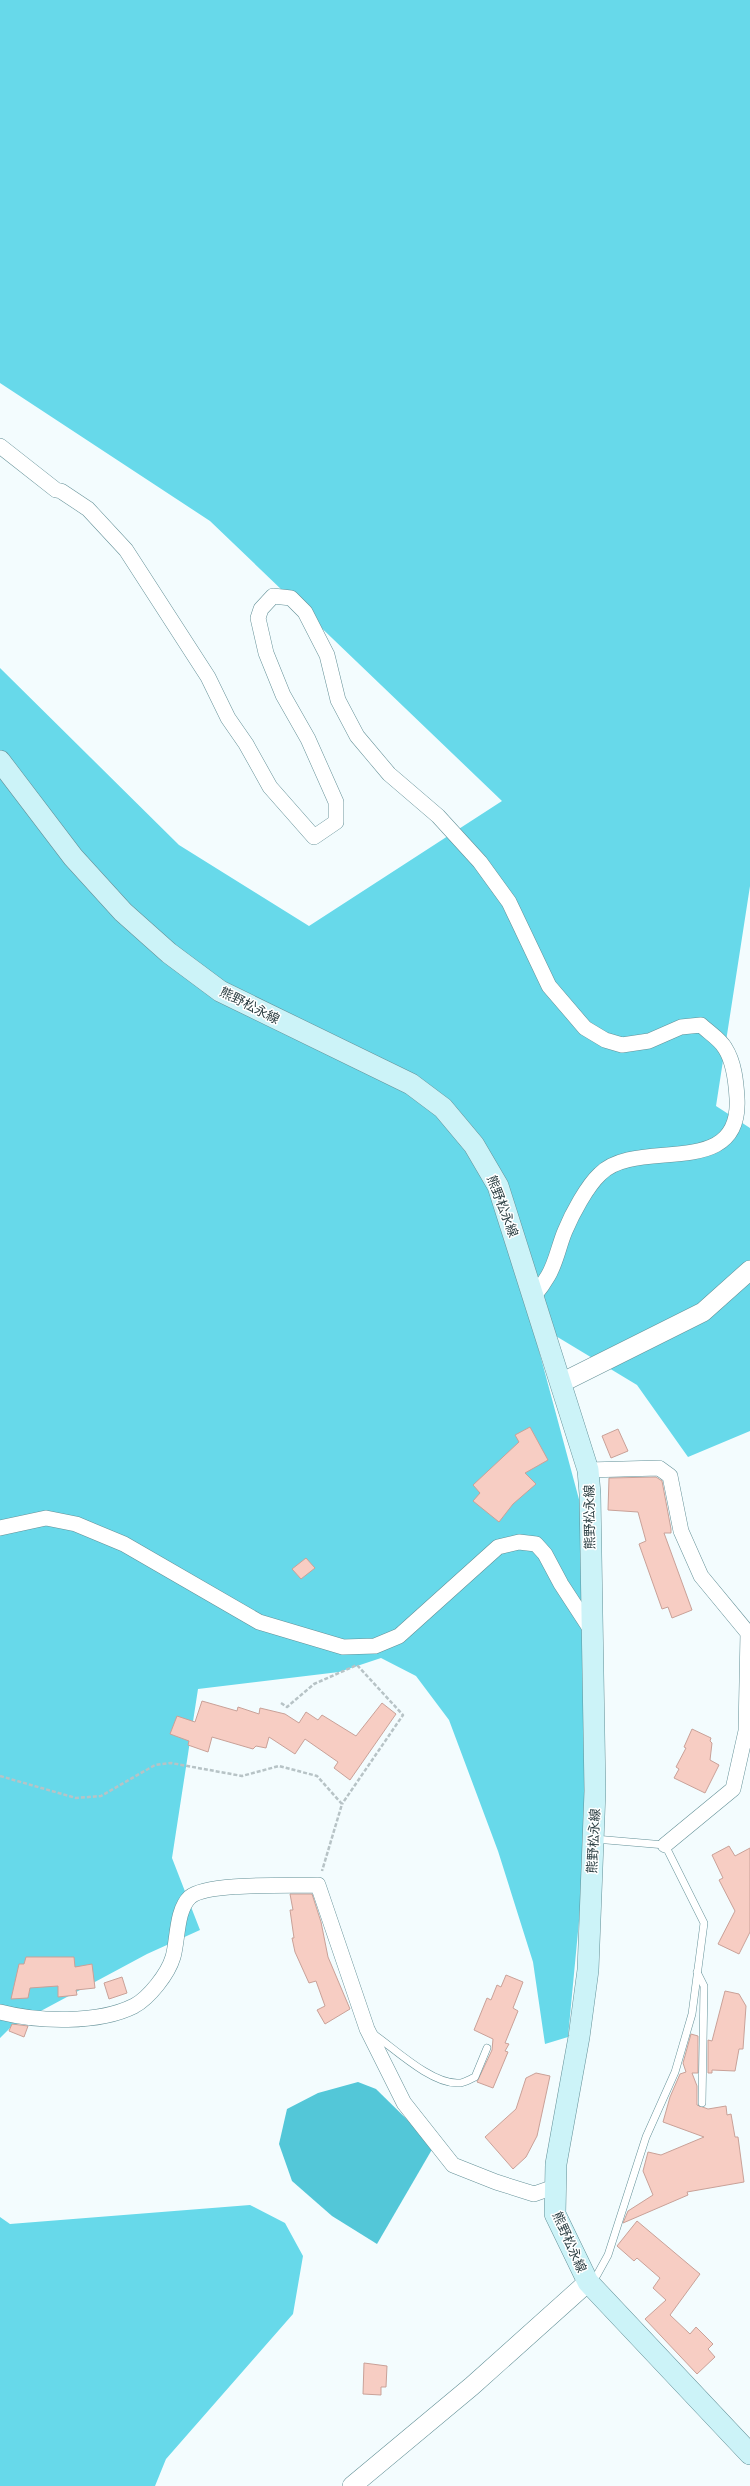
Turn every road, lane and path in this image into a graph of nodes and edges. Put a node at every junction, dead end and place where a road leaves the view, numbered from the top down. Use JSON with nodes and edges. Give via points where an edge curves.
{"nodes":[{"id":1,"x":0,"y":446,"type":"edge"},
{"id":2,"x":0,"y":761,"type":"edge"},
{"id":3,"x":750,"y":1270,"type":"edge"},
{"id":4,"x":534,"y":1296,"type":"junction"},
{"id":5,"x":562,"y":1383,"type":"junction"},
{"id":6,"x":588,"y":1470,"type":"junction"},
{"id":7,"x":0,"y":1528,"type":"edge"},
{"id":8,"x":592,"y":1630,"type":"junction"},
{"id":9,"x":749,"y":1634,"type":"edge"},
{"id":10,"x":281,"y":1703,"type":"dead end"},
{"id":11,"x":0,"y":1776,"type":"edge"},
{"id":12,"x":342,"y":1804,"type":"junction"},
{"id":13,"x":594,"y":1839,"type":"junction"},
{"id":14,"x":665,"y":1845,"type":"junction"},
{"id":15,"x":318,"y":1885,"type":"junction"},
{"id":16,"x":697,"y":1972,"type":"junction"},
{"id":17,"x":0,"y":2012,"type":"edge"},
{"id":18,"x":367,"y":2029,"type":"junction"},
{"id":19,"x":487,"y":2048,"type":"dead end"},
{"id":20,"x":702,"y":2103,"type":"dead end"},
{"id":21,"x":554,"y":2187,"type":"junction"},
{"id":22,"x":588,"y":2282,"type":"junction"},
{"id":23,"x":750,"y":2454,"type":"edge"},
{"id":24,"x":352,"y":2486,"type":"edge"}],
"edges":[{"from":1,"to":4,"type":"street","via":[[56,490],[88,509],[126,550],[208,677],[228,718],[270,787],[314,837],[336,822],[336,802],[308,739],[283,695],[266,653],[258,618],[261,609],[273,596],[291,598],[305,612],[327,655],[338,700],[357,736],[389,774],[438,816],[480,862],[509,902],[548,986],[585,1028],[605,1040],[622,1045],[649,1041],[681,1027],[701,1025],[725,1048],[736,1077],[738,1113],[733,1128],[721,1141],[706,1149],[612,1165],[600,1174],[565,1230],[548,1276]]},
{"from":2,"to":4,"type":"main road","name":"熊野松永線","via":[[73,857],[124,912],[169,953],[220,991],[411,1084],[442,1108],[474,1145],[498,1186]]},
{"from":3,"to":5,"type":"street","via":[[703,1312]]},
{"from":4,"to":5,"type":"main road","name":"熊野松永線"},
{"from":5,"to":6,"type":"main road","name":"熊野松永線"},
{"from":6,"to":8,"type":"main road","name":"熊野松永線"},
{"from":6,"to":9,"type":"street","via":[[659,1468],[670,1476],[682,1531],[701,1576]]},
{"from":7,"to":8,"type":"street","via":[[46,1518],[76,1524],[124,1544],[259,1622],[343,1647],[375,1646],[399,1636],[498,1547],[519,1542],[536,1544],[545,1554],[561,1584]]},
{"from":8,"to":13,"type":"main road","name":"熊野松永線"},
{"from":9,"to":14,"type":"street","via":[[746,1730],[733,1789]]},
{"from":10,"to":12,"type":"path","via":[[287,1707],[314,1684],[357,1665],[404,1715]]},
{"from":11,"to":12,"type":"path","via":[[76,1798],[101,1796],[155,1765],[172,1763],[242,1776],[279,1766],[317,1776]]},
{"from":12,"to":15,"type":"path"},
{"from":13,"to":14,"type":"lane"},
{"from":13,"to":21,"type":"main road","name":"熊野松永線","via":[[588,1970]]},
{"from":14,"to":16,"type":"lane","via":[[704,1923]]},
{"from":15,"to":17,"type":"street","via":[[208,1888],[190,1897],[182,1911],[173,1958],[162,1980],[135,2006],[93,2019],[44,2019]]},
{"from":15,"to":18,"type":"street"},
{"from":16,"to":20,"type":"lane","via":[[704,1986]]},
{"from":16,"to":22,"type":"lane","via":[[692,2014],[675,2072],[646,2137],[608,2254],[597,2275]]},
{"from":18,"to":19,"type":"lane","via":[[420,2068],[442,2080],[458,2084],[475,2077]]},
{"from":18,"to":21,"type":"street","via":[[404,2102],[453,2165],[534,2194]]},
{"from":21,"to":22,"type":"main road","name":"熊野松永線","via":[[555,2214]]},
{"from":22,"to":23,"type":"main road","name":"熊野松永線"},
{"from":22,"to":24,"type":"street","via":[[472,2386]]}]}
